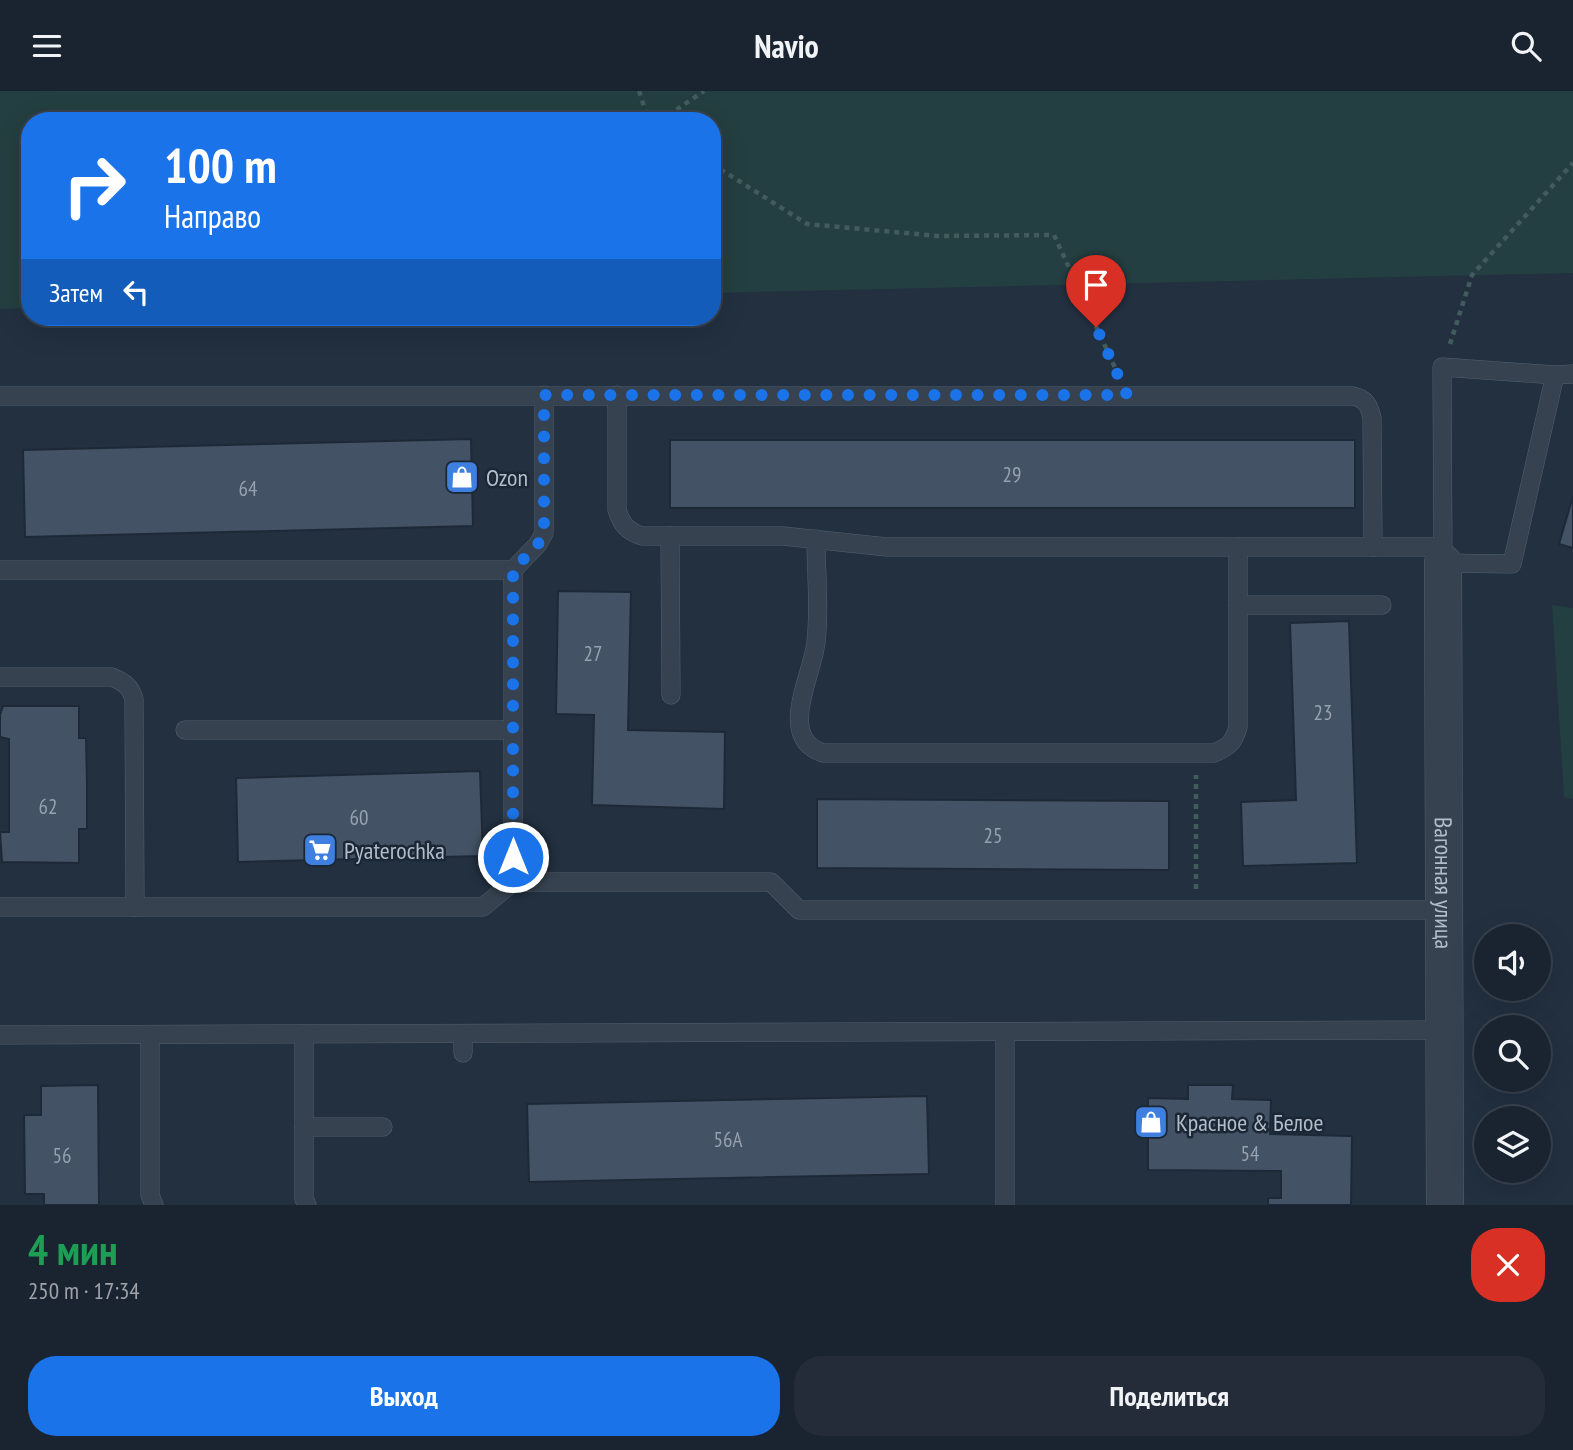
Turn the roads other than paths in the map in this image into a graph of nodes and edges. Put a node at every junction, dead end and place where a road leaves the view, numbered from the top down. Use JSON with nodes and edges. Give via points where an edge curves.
{"nodes":[{"id":1,"x":1573,"y":374,"type":"edge"},
{"id":2,"x":1555,"y":375,"type":"junction"},
{"id":3,"x":0,"y":395,"type":"edge"},
{"id":4,"x":544,"y":395,"type":"junction"},
{"id":5,"x":617,"y":395,"type":"junction"},
{"id":6,"x":670,"y":536,"type":"junction"},
{"id":7,"x":816,"y":539,"type":"junction"},
{"id":8,"x":1238,"y":547,"type":"junction"},
{"id":9,"x":1373,"y":547,"type":"junction"},
{"id":10,"x":1443,"y":555,"type":"junction"},
{"id":11,"x":513,"y":570,"type":"junction"},
{"id":12,"x":0,"y":571,"type":"edge"},
{"id":13,"x":1238,"y":605,"type":"junction"},
{"id":14,"x":1382,"y":605,"type":"dead end"},
{"id":15,"x":0,"y":677,"type":"edge"},
{"id":16,"x":671,"y":695,"type":"dead end"},
{"id":17,"x":185,"y":730,"type":"dead end"},
{"id":18,"x":513,"y":730,"type":"junction"},
{"id":19,"x":513,"y":882,"type":"junction"},
{"id":20,"x":0,"y":907,"type":"edge"},
{"id":21,"x":135,"y":907,"type":"junction"},
{"id":22,"x":1444,"y":910,"type":"junction"},
{"id":23,"x":1445,"y":1030,"type":"junction"},
{"id":24,"x":1005,"y":1032,"type":"junction"},
{"id":25,"x":304,"y":1034,"type":"junction"},
{"id":26,"x":463,"y":1034,"type":"junction"},
{"id":27,"x":0,"y":1035,"type":"edge"},
{"id":28,"x":150,"y":1035,"type":"junction"},
{"id":29,"x":463,"y":1053,"type":"dead end"},
{"id":30,"x":304,"y":1127,"type":"junction"},
{"id":31,"x":383,"y":1127,"type":"dead end"},
{"id":32,"x":154,"y":1205,"type":"edge"},
{"id":33,"x":307,"y":1205,"type":"edge"},
{"id":34,"x":1005,"y":1205,"type":"edge"},
{"id":35,"x":1445,"y":1205,"type":"edge"}],
"edges":[{"from":1,"to":2,"type":"lane"},
{"from":2,"to":10,"type":"lane","via":[[1512,564]]},
{"from":2,"to":10,"type":"lane","via":[[1443,367]]},
{"from":3,"to":4,"type":"lane"},
{"from":4,"to":5,"type":"lane"},
{"from":4,"to":11,"type":"lane","via":[[544,533]]},
{"from":5,"to":6,"type":"lane","via":[[617,510],[621,522],[629,532],[642,536]]},
{"from":5,"to":9,"type":"lane","via":[[1353,395],[1370,406],[1372,418]]},
{"from":6,"to":7,"type":"lane"},
{"from":6,"to":16,"type":"lane"},
{"from":7,"to":8,"type":"lane","via":[[887,547]]},
{"from":7,"to":13,"type":"lane","via":[[816,643],[801,702],[801,729],[804,741],[823,753],[1214,753],[1235,740],[1238,727]]},
{"from":8,"to":9,"type":"lane"},
{"from":8,"to":13,"type":"lane"},
{"from":9,"to":10,"type":"lane"},
{"from":10,"to":22,"type":"street","name":"Вагонная улица"},
{"from":11,"to":12,"type":"lane"},
{"from":11,"to":18,"type":"lane"},
{"from":13,"to":14,"type":"lane"},
{"from":15,"to":21,"type":"lane","via":[[112,677],[131,689]]},
{"from":17,"to":18,"type":"lane"},
{"from":18,"to":19,"type":"lane"},
{"from":19,"to":21,"type":"lane","via":[[483,907]]},
{"from":19,"to":22,"type":"lane","via":[[771,882],[799,910]]},
{"from":20,"to":21,"type":"lane"},
{"from":22,"to":23,"type":"street","name":"Вагонная улица"},
{"from":23,"to":24,"type":"lane"},
{"from":23,"to":35,"type":"street","name":"Вагонная улица"},
{"from":24,"to":26,"type":"lane"},
{"from":24,"to":34,"type":"lane"},
{"from":25,"to":26,"type":"lane"},
{"from":25,"to":28,"type":"lane"},
{"from":25,"to":30,"type":"lane"},
{"from":26,"to":29,"type":"lane"},
{"from":27,"to":28,"type":"lane"},
{"from":28,"to":32,"type":"lane","via":[[150,1195]]},
{"from":30,"to":31,"type":"lane"},
{"from":30,"to":33,"type":"lane"}]}
